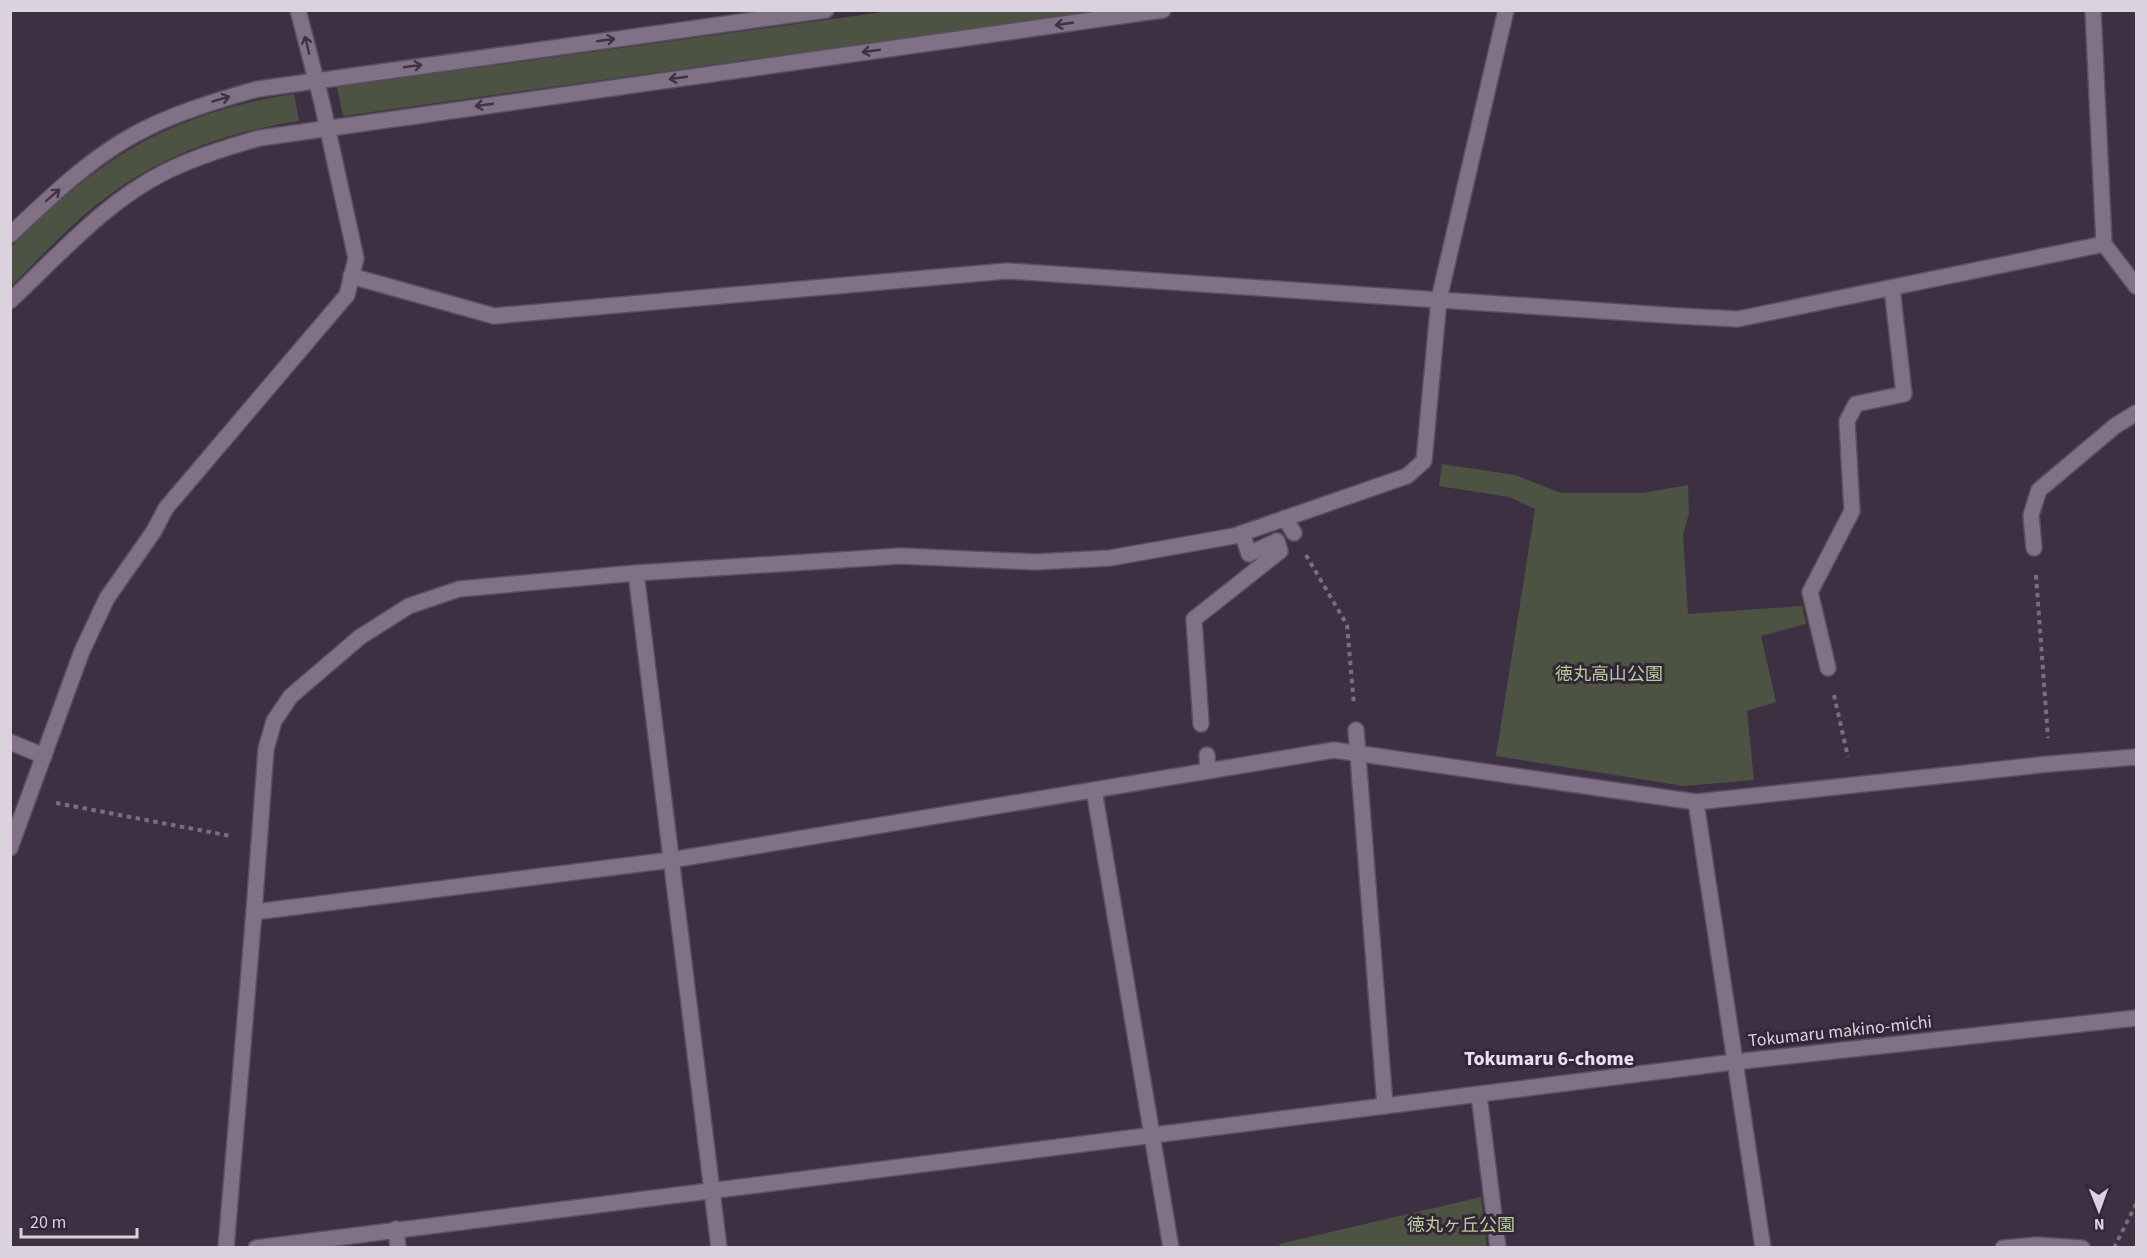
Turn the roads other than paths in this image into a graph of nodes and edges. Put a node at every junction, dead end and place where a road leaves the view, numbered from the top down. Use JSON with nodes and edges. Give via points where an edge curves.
{"nodes":[{"id":1,"x":298,"y":10,"type":"edge"},
{"id":2,"x":826,"y":10,"type":"edge"},
{"id":3,"x":1163,"y":10,"type":"edge"},
{"id":4,"x":1506,"y":10,"type":"edge"},
{"id":5,"x":2093,"y":10,"type":"edge"},
{"id":6,"x":735,"y":17,"type":"edge"},
{"id":7,"x":315,"y":79,"type":"junction"},
{"id":8,"x":327,"y":127,"type":"junction"},
{"id":9,"x":10,"y":235,"type":"edge"},
{"id":10,"x":2104,"y":244,"type":"junction"},
{"id":11,"x":351,"y":276,"type":"junction"},
{"id":12,"x":2136,"y":286,"type":"edge"},
{"id":13,"x":1892,"y":288,"type":"junction"},
{"id":14,"x":1439,"y":299,"type":"junction"},
{"id":15,"x":10,"y":301,"type":"edge"},
{"id":16,"x":2136,"y":413,"type":"edge"},
{"id":17,"x":1285,"y":518,"type":"junction"},
{"id":18,"x":1242,"y":533,"type":"junction"},
{"id":19,"x":1294,"y":533,"type":"road end"},
{"id":20,"x":2034,"y":548,"type":"road end"},
{"id":21,"x":636,"y":573,"type":"junction"},
{"id":22,"x":1828,"y":668,"type":"dead end"},
{"id":23,"x":1201,"y":724,"type":"dead end"},
{"id":24,"x":1356,"y":730,"type":"road end"},
{"id":25,"x":10,"y":742,"type":"edge"},
{"id":26,"x":1356,"y":752,"type":"junction"},
{"id":27,"x":1207,"y":755,"type":"dead end"},
{"id":28,"x":44,"y":756,"type":"junction"},
{"id":29,"x":2136,"y":757,"type":"edge"},
{"id":30,"x":1209,"y":771,"type":"junction"},
{"id":31,"x":1094,"y":790,"type":"junction"},
{"id":32,"x":1696,"y":802,"type":"junction"},
{"id":33,"x":10,"y":848,"type":"edge"},
{"id":34,"x":670,"y":860,"type":"junction"},
{"id":35,"x":254,"y":912,"type":"junction"},
{"id":36,"x":2136,"y":1018,"type":"edge"},
{"id":37,"x":1734,"y":1062,"type":"junction"},
{"id":38,"x":1479,"y":1095,"type":"junction"},
{"id":39,"x":1384,"y":1106,"type":"junction"},
{"id":40,"x":1152,"y":1135,"type":"junction"},
{"id":41,"x":712,"y":1190,"type":"junction"},
{"id":42,"x":396,"y":1229,"type":"junction"},
{"id":43,"x":226,"y":1248,"type":"edge"},
{"id":44,"x":256,"y":1248,"type":"edge"},
{"id":45,"x":398,"y":1248,"type":"edge"},
{"id":46,"x":719,"y":1248,"type":"edge"},
{"id":47,"x":1171,"y":1248,"type":"edge"},
{"id":48,"x":1498,"y":1248,"type":"edge"},
{"id":49,"x":1762,"y":1248,"type":"edge"},
{"id":50,"x":2003,"y":1248,"type":"edge"},
{"id":51,"x":2082,"y":1248,"type":"edge"}],
"edges":[{"from":7,"to":1,"type":"street","one_way":true},
{"from":2,"to":6,"type":"street"},
{"from":3,"to":8,"type":"street","one_way":true},
{"from":4,"to":14,"type":"street"},
{"from":5,"to":10,"type":"street"},
{"from":7,"to":6,"type":"street","one_way":true},
{"from":7,"to":8,"type":"street"},
{"from":9,"to":7,"type":"street","one_way":true,"via":[[100,156],[147,127],[199,106],[258,89]]},
{"from":8,"to":11,"type":"street","via":[[356,258]]},
{"from":8,"to":15,"type":"street","via":[[260,138],[211,152],[164,173],[87,228]]},
{"from":10,"to":12,"type":"street"},
{"from":10,"to":13,"type":"street"},
{"from":11,"to":14,"type":"street","via":[[494,316],[1007,271]]},
{"from":11,"to":28,"type":"street","via":[[346,295],[166,508],[106,598]]},
{"from":13,"to":14,"type":"street","via":[[1738,319]]},
{"from":13,"to":22,"type":"street","via":[[1904,394],[1856,404],[1847,421],[1852,511],[1810,592]]},
{"from":14,"to":17,"type":"street","via":[[1424,461],[1407,476]]},
{"from":16,"to":20,"type":"street","via":[[2039,490],[2031,515]]},
{"from":17,"to":18,"type":"street"},
{"from":17,"to":19,"type":"street"},
{"from":18,"to":21,"type":"street","via":[[1110,558],[1036,562],[901,556]]},
{"from":18,"to":23,"type":"street","via":[[1249,554],[1278,541],[1280,551],[1194,619]]},
{"from":21,"to":34,"type":"street"},
{"from":21,"to":35,"type":"street","via":[[459,589],[409,606],[360,637],[291,696],[274,721],[266,748]]},
{"from":24,"to":26,"type":"street"},
{"from":25,"to":28,"type":"street"},
{"from":26,"to":30,"type":"street","via":[[1334,750]]},
{"from":26,"to":32,"type":"street"},
{"from":26,"to":39,"type":"street"},
{"from":27,"to":30,"type":"street"},
{"from":28,"to":33,"type":"street"},
{"from":29,"to":32,"type":"street"},
{"from":30,"to":31,"type":"street"},
{"from":31,"to":34,"type":"street"},
{"from":31,"to":40,"type":"street"},
{"from":32,"to":37,"type":"street"},
{"from":34,"to":35,"type":"street"},
{"from":34,"to":41,"type":"street"},
{"from":35,"to":43,"type":"street"},
{"from":36,"to":37,"type":"street","name":"Tokumaru makino-michi"},
{"from":37,"to":38,"type":"street"},
{"from":37,"to":49,"type":"street","name":"Tokumaru makino-michi"},
{"from":38,"to":39,"type":"street"},
{"from":38,"to":48,"type":"street"},
{"from":39,"to":40,"type":"street"},
{"from":40,"to":41,"type":"street"},
{"from":40,"to":47,"type":"street"},
{"from":41,"to":42,"type":"street"},
{"from":41,"to":46,"type":"street"},
{"from":42,"to":44,"type":"street"},
{"from":42,"to":45,"type":"street"},
{"from":50,"to":51,"type":"street"}]}
